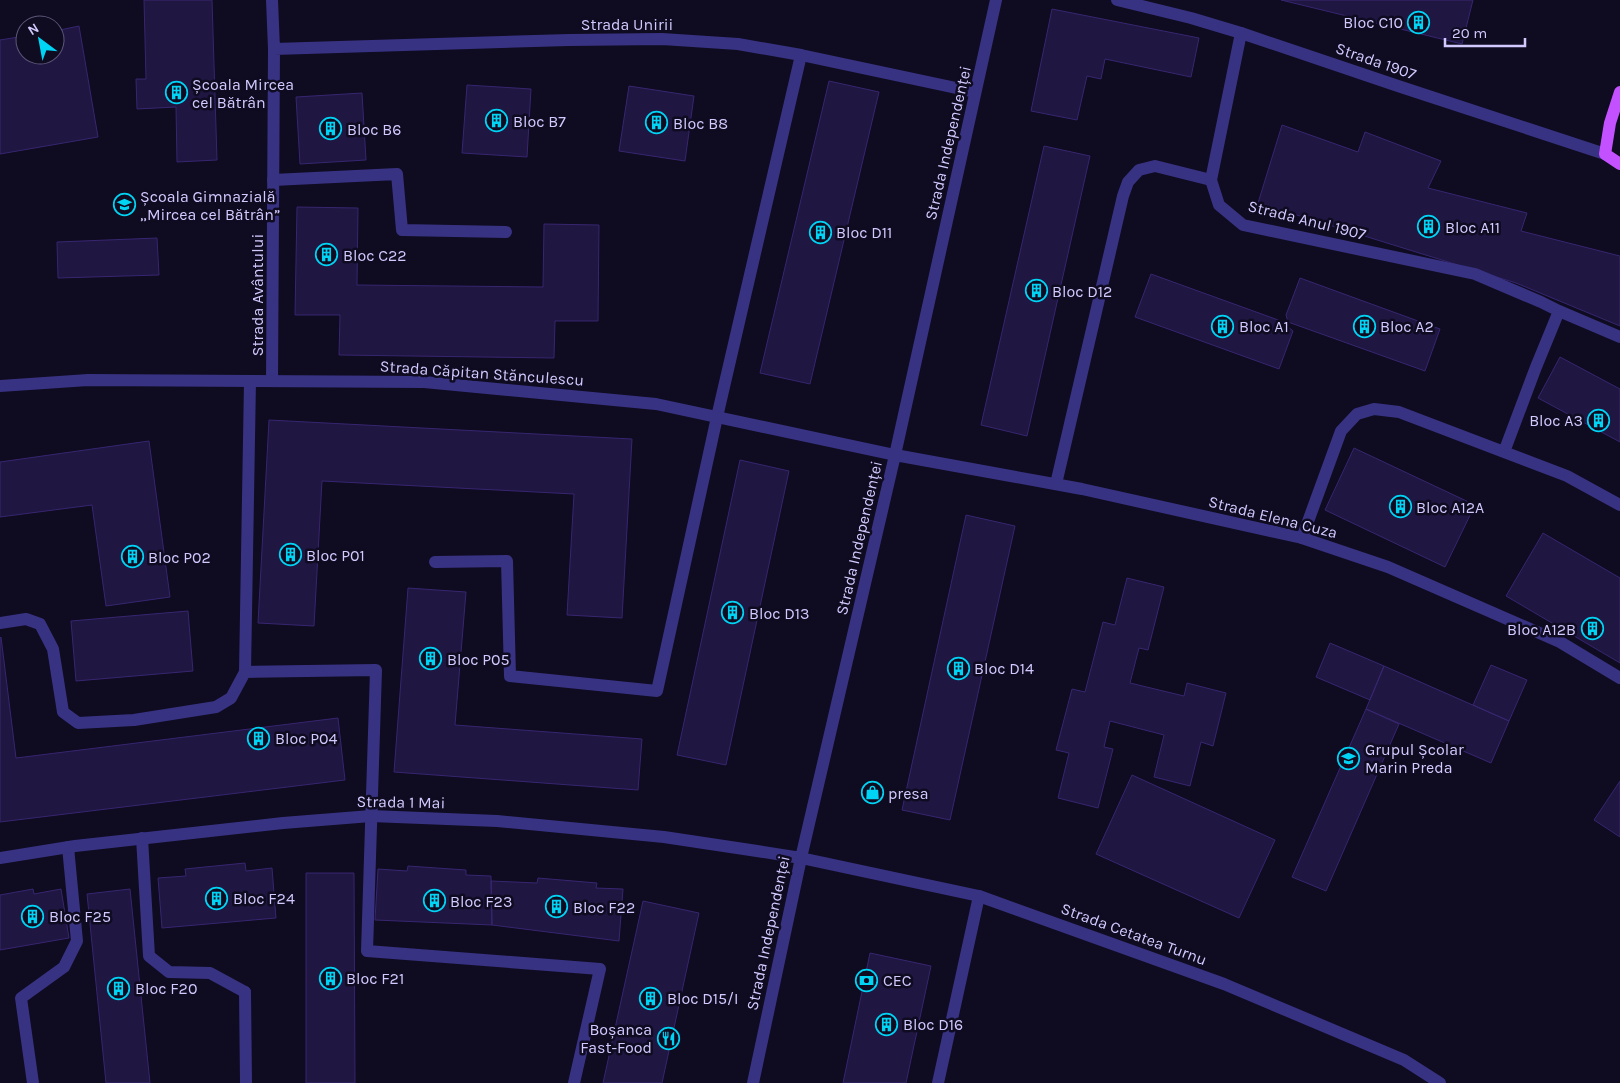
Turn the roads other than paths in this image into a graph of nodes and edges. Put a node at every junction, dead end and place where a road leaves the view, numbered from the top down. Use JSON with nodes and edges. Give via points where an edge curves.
{"nodes":[{"id":1,"x":272,"y":0,"type":"edge"},
{"id":2,"x":996,"y":0,"type":"edge"},
{"id":3,"x":1117,"y":0,"type":"edge"},
{"id":4,"x":1241,"y":33,"type":"junction"},
{"id":5,"x":274,"y":49,"type":"junction"},
{"id":6,"x":801,"y":55,"type":"junction"},
{"id":7,"x":975,"y":92,"type":"junction"},
{"id":8,"x":1620,"y":92,"type":"edge"},
{"id":9,"x":1606,"y":154,"type":"junction"},
{"id":10,"x":1620,"y":164,"type":"edge"},
{"id":11,"x":273,"y":180,"type":"junction"},
{"id":12,"x":1211,"y":180,"type":"junction"},
{"id":13,"x":506,"y":232,"type":"dead end"},
{"id":14,"x":1559,"y":311,"type":"junction"},
{"id":15,"x":1620,"y":337,"type":"edge"},
{"id":16,"x":250,"y":381,"type":"junction"},
{"id":17,"x":272,"y":381,"type":"junction"},
{"id":18,"x":0,"y":386,"type":"edge"},
{"id":19,"x":717,"y":416,"type":"junction"},
{"id":20,"x":1504,"y":452,"type":"junction"},
{"id":21,"x":895,"y":455,"type":"junction"},
{"id":22,"x":1056,"y":484,"type":"junction"},
{"id":23,"x":1620,"y":505,"type":"edge"},
{"id":24,"x":1302,"y":538,"type":"junction"},
{"id":25,"x":435,"y":562,"type":"dead end"},
{"id":26,"x":0,"y":623,"type":"edge"},
{"id":27,"x":245,"y":672,"type":"junction"},
{"id":28,"x":1620,"y":678,"type":"edge"},
{"id":29,"x":371,"y":816,"type":"junction"},
{"id":30,"x":142,"y":838,"type":"junction"},
{"id":31,"x":68,"y":847,"type":"junction"},
{"id":32,"x":0,"y":858,"type":"edge"},
{"id":33,"x":801,"y":858,"type":"junction"},
{"id":34,"x":978,"y":896,"type":"junction"},
{"id":35,"x":33,"y":1083,"type":"edge"},
{"id":36,"x":246,"y":1083,"type":"edge"},
{"id":37,"x":574,"y":1083,"type":"edge"},
{"id":38,"x":753,"y":1083,"type":"edge"},
{"id":39,"x":938,"y":1083,"type":"edge"},
{"id":40,"x":1440,"y":1083,"type":"edge"}],
"edges":[{"from":1,"to":5,"type":"street","name":"Strada Avântului"},
{"from":2,"to":7,"type":"street","name":"Strada Independenței"},
{"from":3,"to":4,"type":"street","name":"Strada 1907"},
{"from":4,"to":9,"type":"street","name":"Strada 1907"},
{"from":4,"to":12,"type":"street","name":"Strada Anul 1907"},
{"from":5,"to":6,"type":"street","name":"Strada Unirii","via":[[662,39],[738,44]]},
{"from":5,"to":11,"type":"street","name":"Strada Avântului"},
{"from":6,"to":7,"type":"street","name":"Strada Unirii"},
{"from":6,"to":19,"type":"street"},
{"from":7,"to":21,"type":"street","name":"Strada Independenței"},
{"from":8,"to":9,"type":"main road","via":[[1610,122]]},
{"from":9,"to":10,"type":"main road","name":"Strada 1907"},
{"from":11,"to":13,"type":"street","via":[[397,174],[402,230]]},
{"from":11,"to":17,"type":"street","name":"Strada Avântului"},
{"from":12,"to":14,"type":"street","name":"Strada Anul 1907","via":[[1219,205],[1243,225],[1475,274]]},
{"from":12,"to":22,"type":"street","via":[[1156,166],[1139,170],[1128,182]]},
{"from":14,"to":15,"type":"street","name":"Strada Anul 1907"},
{"from":14,"to":20,"type":"street"},
{"from":16,"to":17,"type":"street","name":"Strada Căpitan Stănculescu"},
{"from":16,"to":18,"type":"street","name":"Strada Căpitan Stănculescu","via":[[88,380]]},
{"from":16,"to":27,"type":"street"},
{"from":17,"to":19,"type":"street","name":"Strada Căpitan Stănculescu","via":[[424,382],[656,404]]},
{"from":19,"to":21,"type":"street","name":"Strada Căpitan Stănculescu"},
{"from":19,"to":25,"type":"street","via":[[657,691],[510,676],[507,561]]},
{"from":20,"to":23,"type":"street","via":[[1567,476]]},
{"from":20,"to":24,"type":"street","via":[[1399,412],[1374,410],[1357,414],[1341,431]]},
{"from":21,"to":22,"type":"street","name":"Strada Elena Cuza"},
{"from":21,"to":33,"type":"street","name":"Strada Independenței"},
{"from":22,"to":24,"type":"street","name":"Strada Elena Cuza"},
{"from":24,"to":28,"type":"street","name":"Strada Elena Cuza","via":[[1388,567],[1560,642]]},
{"from":26,"to":27,"type":"street","via":[[26,620],[40,624],[52,649],[63,712],[78,723],[134,720],[216,707],[231,698]]},
{"from":27,"to":29,"type":"street","via":[[376,670]]},
{"from":29,"to":30,"type":"street","name":"Strada 1 Mai"},
{"from":29,"to":33,"type":"street","name":"Strada 1 Mai","via":[[498,821],[664,836]]},
{"from":29,"to":37,"type":"street","via":[[367,951],[600,968]]},
{"from":30,"to":31,"type":"street","name":"Strada 1 Mai"},
{"from":30,"to":36,"type":"street","via":[[149,956],[169,972],[210,973],[245,992]]},
{"from":31,"to":32,"type":"street","name":"Strada 1 Mai"},
{"from":31,"to":35,"type":"street","via":[[77,941],[64,967],[21,998]]},
{"from":33,"to":34,"type":"street","name":"Strada Cetatea Turnu"},
{"from":33,"to":38,"type":"street","name":"Strada Independenței"},
{"from":34,"to":39,"type":"street"},
{"from":34,"to":40,"type":"street","name":"Strada Cetatea Turnu","via":[[1224,984],[1404,1060]]}]}
